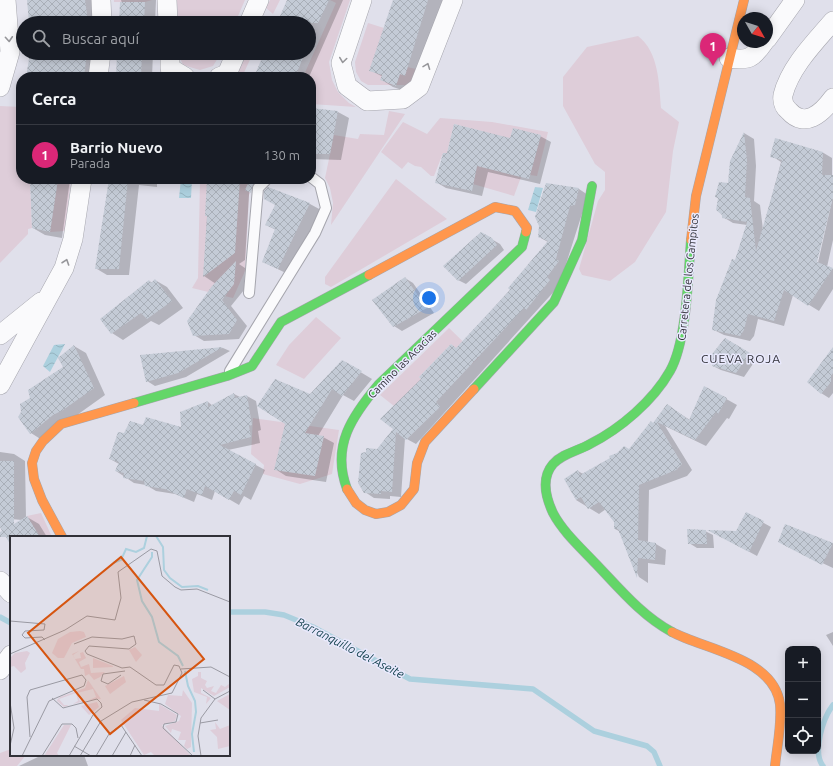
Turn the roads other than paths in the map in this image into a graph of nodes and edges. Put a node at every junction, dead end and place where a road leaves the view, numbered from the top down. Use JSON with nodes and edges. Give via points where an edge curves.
{"nodes":[{"id":1,"x":6,"y":0,"type":"edge"},
{"id":2,"x":101,"y":0,"type":"edge"},
{"id":3,"x":168,"y":0,"type":"edge"},
{"id":4,"x":260,"y":0,"type":"edge"},
{"id":5,"x":362,"y":0,"type":"edge"},
{"id":6,"x":453,"y":0,"type":"edge"},
{"id":7,"x":744,"y":0,"type":"edge"},
{"id":8,"x":795,"y":0,"type":"edge"},
{"id":9,"x":102,"y":16,"type":"edge"},
{"id":10,"x":168,"y":16,"type":"edge"},
{"id":11,"x":252,"y":16,"type":"edge"},
{"id":12,"x":833,"y":21,"type":"edge"},
{"id":13,"x":773,"y":30,"type":"edge"},
{"id":14,"x":760,"y":48,"type":"edge"},
{"id":15,"x":729,"y":58,"type":"junction"},
{"id":16,"x":100,"y":60,"type":"edge"},
{"id":17,"x":170,"y":60,"type":"edge"},
{"id":18,"x":233,"y":60,"type":"edge"},
{"id":19,"x":99,"y":72,"type":"edge"},
{"id":20,"x":177,"y":72,"type":"edge"},
{"id":21,"x":228,"y":72,"type":"edge"},
{"id":22,"x":0,"y":87,"type":"edge"},
{"id":23,"x":833,"y":98,"type":"edge"},
{"id":24,"x":316,"y":181,"type":"edge"},
{"id":25,"x":81,"y":184,"type":"edge"},
{"id":26,"x":262,"y":184,"type":"edge"},
{"id":27,"x":592,"y":186,"type":"dead end"},
{"id":28,"x":249,"y":293,"type":"dead end"},
{"id":29,"x":47,"y":296,"type":"junction"},
{"id":30,"x":0,"y":335,"type":"edge"},
{"id":31,"x":0,"y":351,"type":"edge"},
{"id":32,"x":227,"y":376,"type":"junction"},
{"id":33,"x":4,"y":378,"type":"edge"},
{"id":34,"x":61,"y":536,"type":"edge"},
{"id":35,"x":0,"y":581,"type":"edge"},
{"id":36,"x":10,"y":592,"type":"edge"},
{"id":37,"x":10,"y":656,"type":"edge"},
{"id":38,"x":0,"y":670,"type":"edge"},
{"id":39,"x":775,"y":766,"type":"edge"}],
"edges":[{"from":1,"to":22,"type":"street","one_way":true,"via":[[10,52]]},
{"from":2,"to":9,"type":"street"},
{"from":3,"to":10,"type":"street"},
{"from":4,"to":11,"type":"street"},
{"from":5,"to":6,"type":"street","one_way":true,"via":[[341,63],[347,86],[367,101],[403,99],[419,87]]},
{"from":7,"to":15,"type":"street","name":"Carretera de los Campitos"},
{"from":8,"to":13,"type":"street"},
{"from":12,"to":23,"type":"street","via":[[792,75],[782,100],[785,108],[793,116],[808,120],[820,113]]},
{"from":14,"to":15,"type":"street","via":[[746,60]]},
{"from":15,"to":39,"type":"street","name":"Carretera de los Campitos","via":[[696,196],[681,342],[676,359],[669,373],[635,410],[619,425],[592,443],[559,459],[550,469],[545,482],[547,498],[555,514],[578,544],[633,603],[664,628],[750,665],[767,676],[776,689],[780,704]]},
{"from":16,"to":19,"type":"street"},
{"from":17,"to":20,"type":"street","via":[[170,68]]},
{"from":18,"to":21,"type":"street"},
{"from":24,"to":32,"type":"lane","via":[[320,184],[326,208],[315,233]]},
{"from":29,"to":25,"type":"street","one_way":true,"via":[[64,268],[73,239]]},
{"from":26,"to":28,"type":"lane","via":[[258,188]]},
{"from":27,"to":32,"type":"street","name":"Camino las Acacias","via":[[582,240],[554,302],[425,442],[415,464],[414,489],[388,513],[372,514],[359,507],[346,490],[340,460],[347,432],[359,407],[380,384],[522,247],[527,228],[515,211],[494,207],[281,322],[252,366]]},
{"from":29,"to":30,"type":"street"},
{"from":29,"to":33,"type":"street"},
{"from":31,"to":33,"type":"street","via":[[5,357]]},
{"from":32,"to":34,"type":"street","name":"Camino las Acacias","via":[[61,424],[42,442],[31,464],[38,493]]},
{"from":35,"to":36,"type":"street"},
{"from":37,"to":38,"type":"street"}]}
